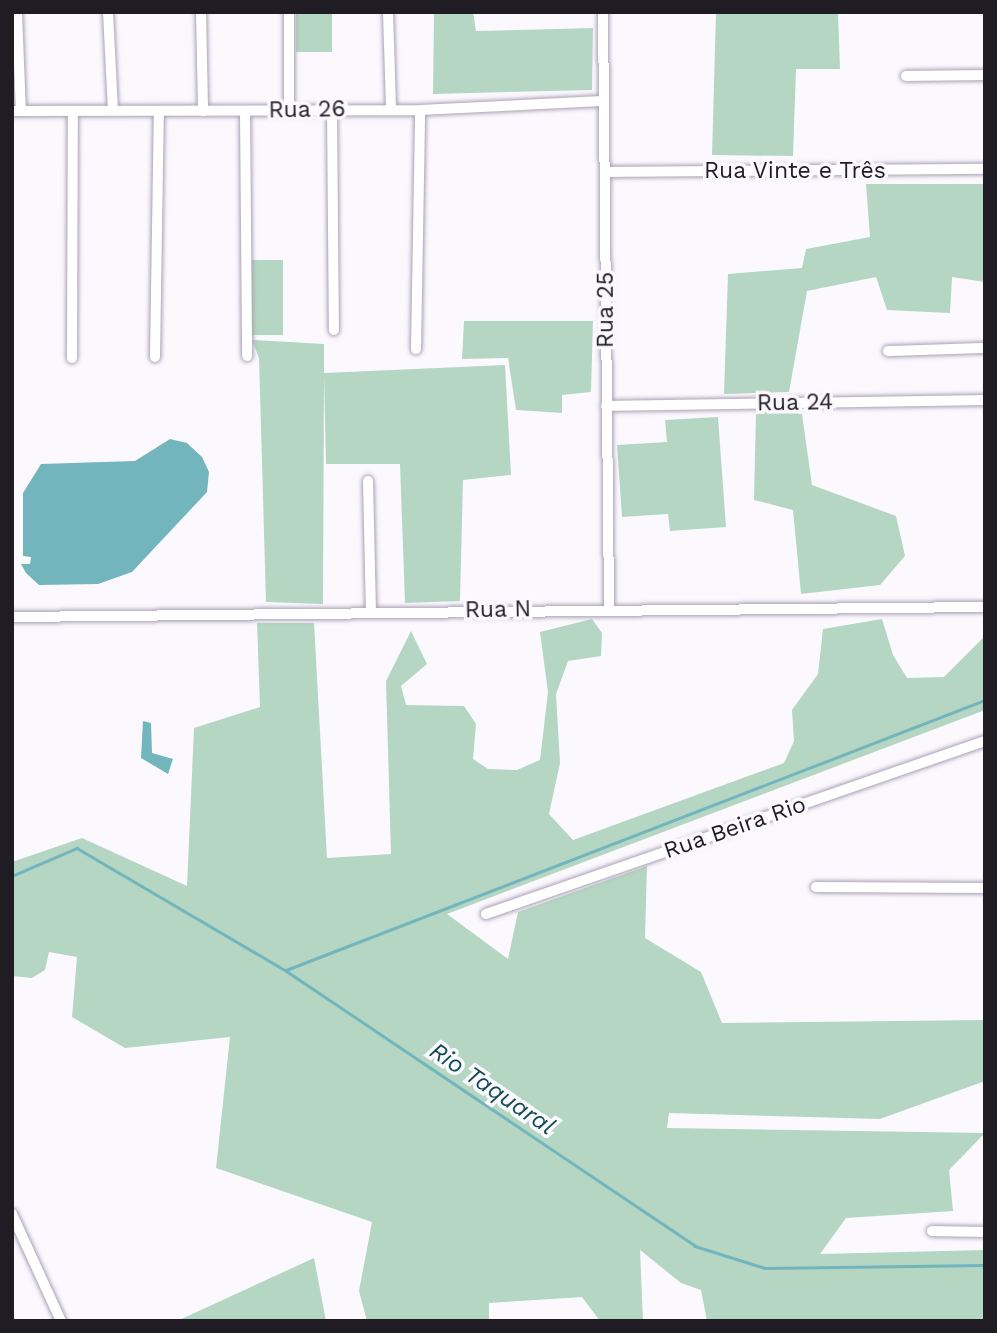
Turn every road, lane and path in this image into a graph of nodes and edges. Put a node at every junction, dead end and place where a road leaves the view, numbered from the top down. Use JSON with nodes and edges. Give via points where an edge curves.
{"nodes":[{"id":1,"x":108,"y":12,"type":"edge"},
{"id":2,"x":201,"y":12,"type":"edge"},
{"id":3,"x":289,"y":12,"type":"edge"},
{"id":4,"x":388,"y":12,"type":"edge"},
{"id":5,"x":603,"y":12,"type":"edge"},
{"id":6,"x":17,"y":13,"type":"edge"},
{"id":7,"x":985,"y":75,"type":"edge"},
{"id":8,"x":906,"y":76,"type":"dead end"},
{"id":9,"x":602,"y":102,"type":"junction"},
{"id":10,"x":391,"y":108,"type":"junction"},
{"id":11,"x":113,"y":110,"type":"junction"},
{"id":12,"x":289,"y":110,"type":"junction"},
{"id":13,"x":332,"y":110,"type":"junction"},
{"id":14,"x":420,"y":110,"type":"junction"},
{"id":15,"x":17,"y":111,"type":"edge"},
{"id":16,"x":203,"y":111,"type":"junction"},
{"id":17,"x":245,"y":111,"type":"junction"},
{"id":18,"x":73,"y":112,"type":"junction"},
{"id":19,"x":159,"y":112,"type":"junction"},
{"id":20,"x":985,"y":169,"type":"edge"},
{"id":21,"x":605,"y":172,"type":"junction"},
{"id":22,"x":334,"y":330,"type":"dead end"},
{"id":23,"x":985,"y":348,"type":"edge"},
{"id":24,"x":416,"y":349,"type":"dead end"},
{"id":25,"x":888,"y":351,"type":"dead end"},
{"id":26,"x":155,"y":356,"type":"dead end"},
{"id":27,"x":247,"y":356,"type":"dead end"},
{"id":28,"x":72,"y":358,"type":"dead end"},
{"id":29,"x":985,"y":400,"type":"edge"},
{"id":30,"x":606,"y":406,"type":"junction"},
{"id":31,"x":368,"y":481,"type":"dead end"},
{"id":32,"x":985,"y":607,"type":"edge"},
{"id":33,"x":609,"y":608,"type":"junction"},
{"id":34,"x":371,"y":613,"type":"junction"},
{"id":35,"x":12,"y":617,"type":"edge"},
{"id":36,"x":985,"y":741,"type":"edge"},
{"id":37,"x":816,"y":887,"type":"dead end"},
{"id":38,"x":985,"y":888,"type":"edge"},
{"id":39,"x":486,"y":914,"type":"dead end"},
{"id":40,"x":12,"y":1214,"type":"edge"},
{"id":41,"x":932,"y":1231,"type":"dead end"},
{"id":42,"x":985,"y":1232,"type":"edge"},
{"id":43,"x":61,"y":1321,"type":"edge"}],
"edges":[{"from":1,"to":11,"type":"street"},
{"from":2,"to":16,"type":"street"},
{"from":3,"to":12,"type":"street"},
{"from":4,"to":10,"type":"street"},
{"from":5,"to":9,"type":"street","name":"Rua 25"},
{"from":6,"to":15,"type":"street"},
{"from":7,"to":8,"type":"street"},
{"from":9,"to":14,"type":"street","name":"Rua 26"},
{"from":9,"to":21,"type":"street","name":"Rua 25"},
{"from":10,"to":13,"type":"street","name":"Rua 26"},
{"from":10,"to":14,"type":"street","name":"Rua 26"},
{"from":11,"to":18,"type":"street","name":"Rua 26"},
{"from":11,"to":19,"type":"street","name":"Rua 26"},
{"from":12,"to":13,"type":"street","name":"Rua 26"},
{"from":12,"to":17,"type":"street","name":"Rua 26"},
{"from":13,"to":22,"type":"street"},
{"from":14,"to":24,"type":"street"},
{"from":15,"to":18,"type":"street","name":"Rua 26"},
{"from":16,"to":17,"type":"street","name":"Rua 26"},
{"from":16,"to":19,"type":"street","name":"Rua 26"},
{"from":17,"to":27,"type":"street"},
{"from":18,"to":28,"type":"street"},
{"from":19,"to":26,"type":"street"},
{"from":20,"to":21,"type":"street","name":"Rua Vinte e Três"},
{"from":21,"to":30,"type":"street","name":"Rua 25"},
{"from":23,"to":25,"type":"street"},
{"from":29,"to":30,"type":"street","name":"Rua 24"},
{"from":30,"to":33,"type":"street","name":"Rua 25"},
{"from":31,"to":34,"type":"street"},
{"from":32,"to":33,"type":"street","name":"Rua N"},
{"from":33,"to":34,"type":"street","name":"Rua N"},
{"from":34,"to":35,"type":"street","name":"Rua N"},
{"from":36,"to":39,"type":"street","name":"Rua Beira Rio"},
{"from":37,"to":38,"type":"street"},
{"from":40,"to":43,"type":"street"},
{"from":41,"to":42,"type":"street"}]}
